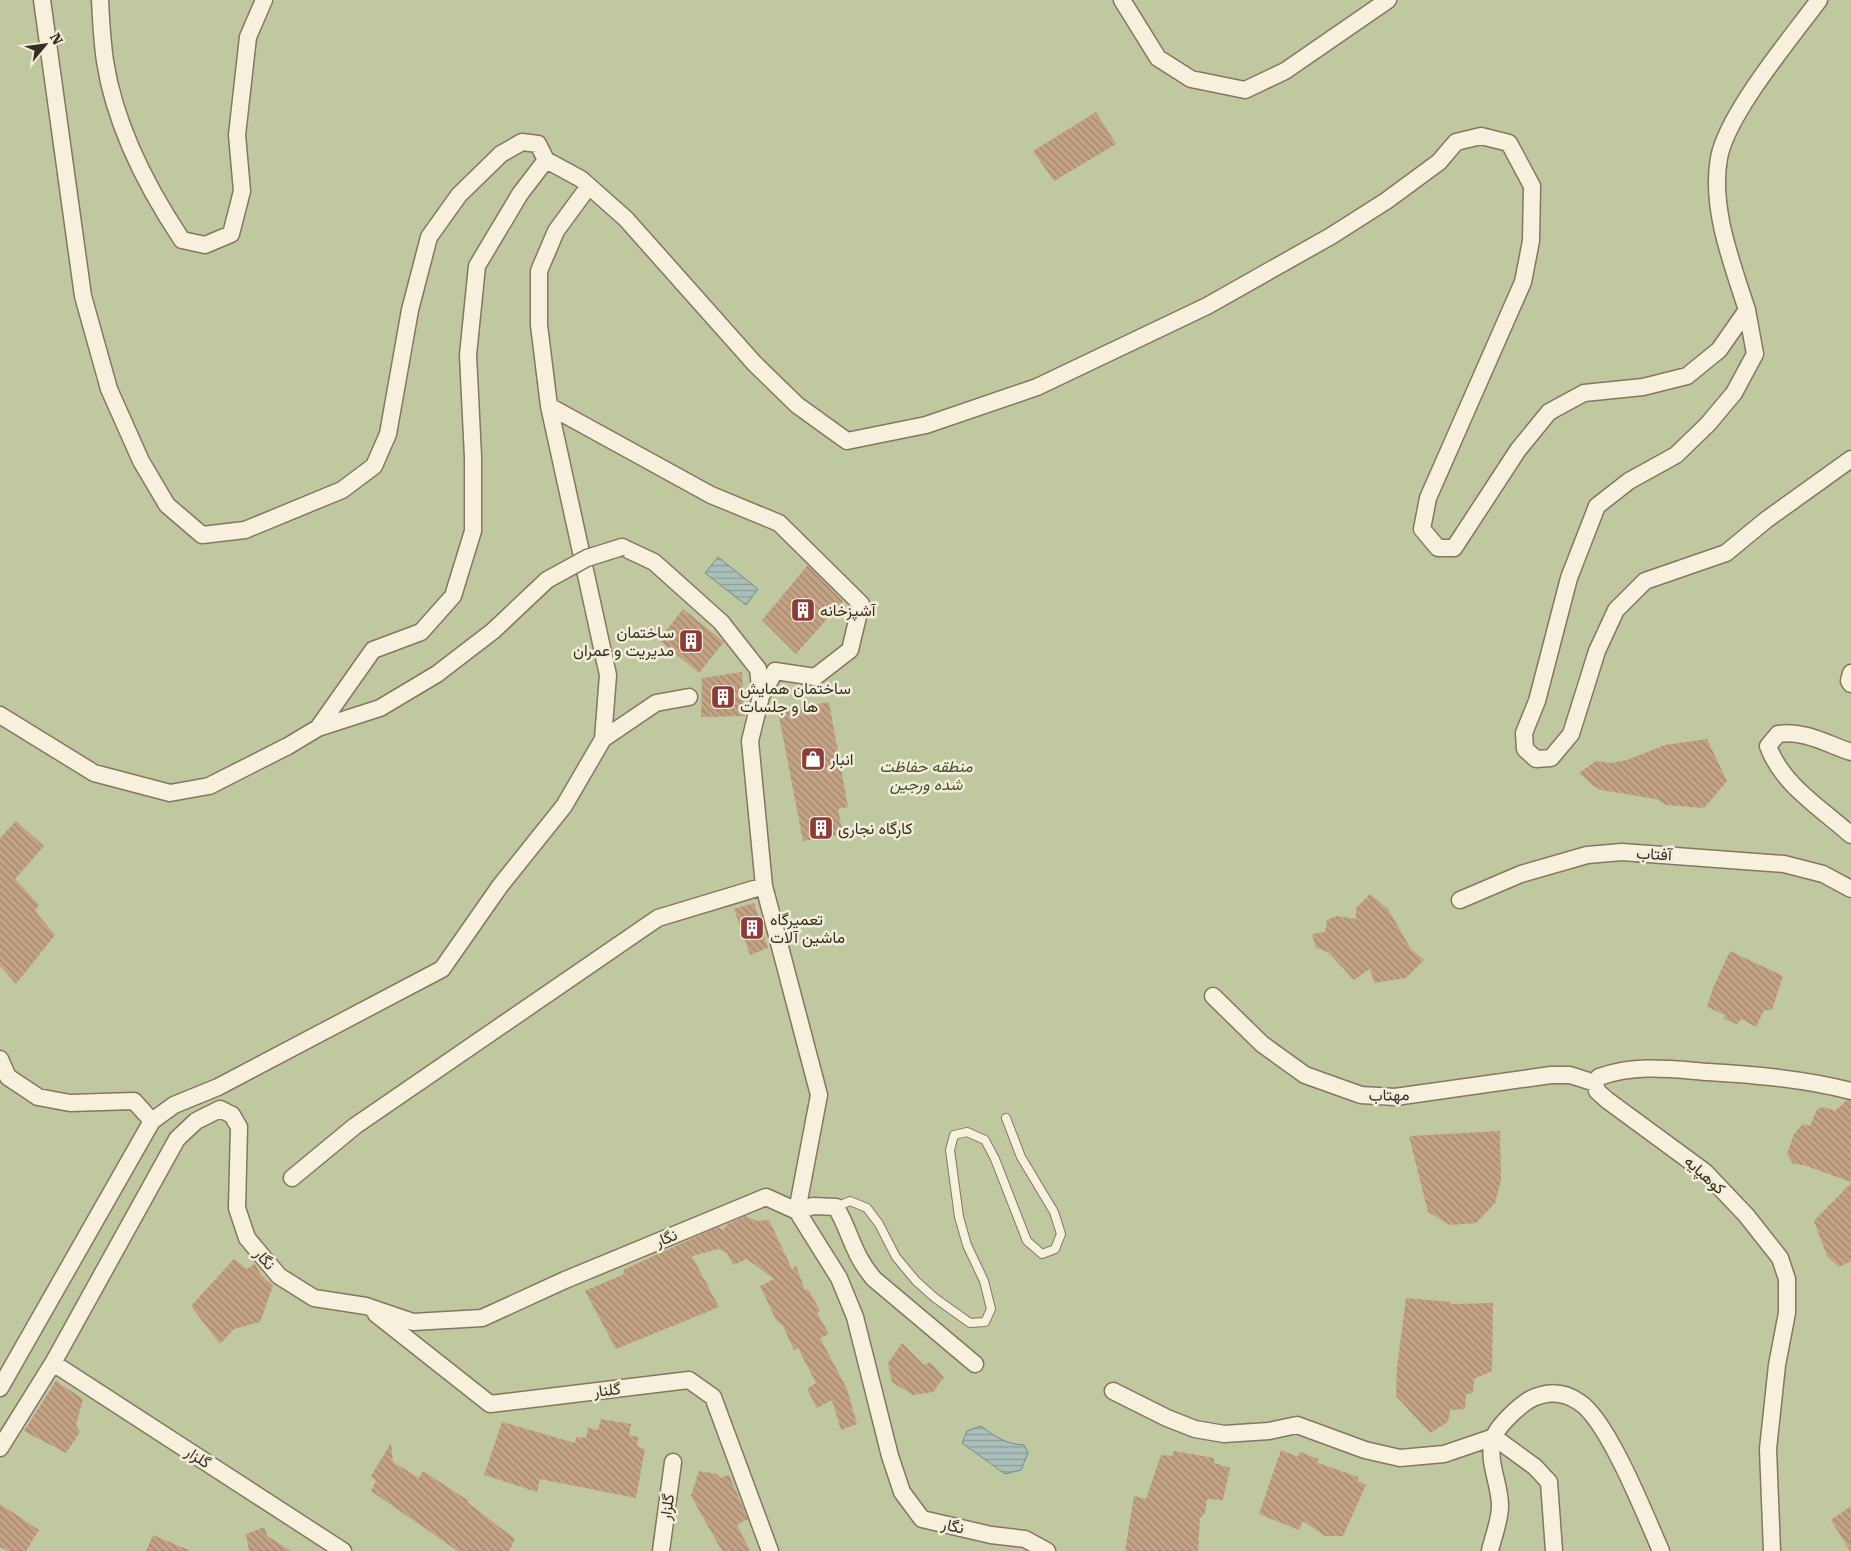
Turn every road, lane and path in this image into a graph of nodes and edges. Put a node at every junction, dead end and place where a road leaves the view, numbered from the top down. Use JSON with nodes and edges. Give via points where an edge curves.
{"nodes":[{"id":1,"x":42,"y":0,"type":"edge"},
{"id":2,"x":100,"y":0,"type":"edge"},
{"id":3,"x":264,"y":0,"type":"edge"},
{"id":4,"x":1122,"y":0,"type":"edge"},
{"id":5,"x":1388,"y":0,"type":"edge"},
{"id":6,"x":1818,"y":0,"type":"edge"},
{"id":7,"x":546,"y":160,"type":"junction"},
{"id":8,"x":589,"y":186,"type":"junction"},
{"id":9,"x":1747,"y":310,"type":"junction"},
{"id":10,"x":549,"y":406,"type":"junction"},
{"id":11,"x":1851,"y":459,"type":"edge"},
{"id":12,"x":1851,"y":673,"type":"edge"},
{"id":13,"x":1851,"y":684,"type":"edge"},
{"id":14,"x":760,"y":696,"type":"junction"},
{"id":15,"x":689,"y":698,"type":"dead end"},
{"id":16,"x":0,"y":715,"type":"edge"},
{"id":17,"x":318,"y":728,"type":"junction"},
{"id":18,"x":603,"y":740,"type":"junction"},
{"id":19,"x":1851,"y":752,"type":"edge"},
{"id":20,"x":1851,"y":835,"type":"edge"},
{"id":21,"x":764,"y":886,"type":"junction"},
{"id":22,"x":1851,"y":889,"type":"edge"},
{"id":23,"x":1460,"y":900,"type":"dead end"},
{"id":24,"x":1213,"y":996,"type":"dead end"},
{"id":25,"x":0,"y":1059,"type":"edge"},
{"id":26,"x":1595,"y":1083,"type":"junction"},
{"id":27,"x":212,"y":1090,"type":"junction"},
{"id":28,"x":1851,"y":1091,"type":"edge"},
{"id":29,"x":220,"y":1109,"type":"junction"},
{"id":30,"x":1006,"y":1118,"type":"dead end"},
{"id":31,"x":152,"y":1121,"type":"junction"},
{"id":32,"x":292,"y":1178,"type":"dead end"},
{"id":33,"x":836,"y":1207,"type":"junction"},
{"id":34,"x":797,"y":1210,"type":"junction"},
{"id":35,"x":366,"y":1306,"type":"junction"},
{"id":36,"x":53,"y":1364,"type":"junction"},
{"id":37,"x":975,"y":1364,"type":"dead end"},
{"id":38,"x":0,"y":1388,"type":"edge"},
{"id":39,"x":1113,"y":1390,"type":"dead end"},
{"id":40,"x":1494,"y":1437,"type":"junction"},
{"id":41,"x":0,"y":1448,"type":"edge"},
{"id":42,"x":674,"y":1462,"type":"dead end"},
{"id":43,"x":343,"y":1551,"type":"edge"},
{"id":44,"x":661,"y":1551,"type":"edge"},
{"id":45,"x":770,"y":1551,"type":"edge"},
{"id":46,"x":1047,"y":1551,"type":"edge"},
{"id":47,"x":1490,"y":1551,"type":"edge"},
{"id":48,"x":1554,"y":1551,"type":"edge"},
{"id":49,"x":1662,"y":1551,"type":"edge"},
{"id":50,"x":1772,"y":1551,"type":"edge"}],
"edges":[{"from":1,"to":7,"type":"street","via":[[83,296],[109,390],[141,461],[167,505],[202,535],[245,530],[342,490],[374,466],[388,434],[410,310],[429,237],[460,195],[501,154],[522,142],[538,144]]},
{"from":2,"to":3,"type":"street","via":[[105,62],[120,122],[155,199],[182,240],[205,245],[231,234],[242,191],[238,135],[248,37]]},
{"from":4,"to":5,"type":"street","via":[[1158,58],[1191,79],[1245,90],[1285,70]]},
{"from":6,"to":9,"type":"street","via":[[1758,84],[1730,129],[1719,158],[1718,197],[1727,248]]},
{"from":7,"to":8,"type":"street"},
{"from":7,"to":17,"type":"street","via":[[520,194],[477,266],[468,355],[473,531],[453,596],[421,632],[373,650]]},
{"from":8,"to":9,"type":"street","via":[[626,219],[754,363],[798,405],[847,441],[926,425],[1037,387],[1207,306],[1331,236],[1439,162],[1456,142],[1481,136],[1509,143],[1532,186],[1531,240],[1523,282],[1428,498],[1422,529],[1438,548],[1454,548],[1518,450],[1549,412],[1584,393],[1643,387],[1687,376],[1719,350]]},
{"from":8,"to":10,"type":"street","via":[[556,231],[539,272],[539,325]]},
{"from":9,"to":11,"type":"street","via":[[1755,354],[1734,393],[1676,455],[1629,481],[1597,506],[1569,578],[1537,701],[1524,733],[1524,750],[1536,759],[1551,758],[1571,734],[1597,651],[1616,610],[1645,581],[1726,553]]},
{"from":10,"to":14,"type":"street","via":[[712,495],[778,523],[860,604],[850,650],[815,676],[775,671]]},
{"from":10,"to":18,"type":"street","via":[[608,675]]},
{"from":12,"to":13,"type":"street"},
{"from":14,"to":17,"type":"street","bridge":true,"via":[[758,669],[721,622],[654,562],[622,547],[587,558],[547,580],[493,631],[437,674],[380,708]]},
{"from":14,"to":21,"type":"street","via":[[750,741]]},
{"from":15,"to":18,"type":"street","via":[[656,703]]},
{"from":16,"to":17,"type":"street","via":[[94,773],[170,793],[209,786]]},
{"from":18,"to":27,"type":"street","via":[[564,806],[500,886],[442,969]]},
{"from":19,"to":20,"type":"street","via":[[1791,732],[1778,734],[1768,746],[1788,781]]},
{"from":21,"to":32,"type":"street","via":[[658,918],[356,1126]]},
{"from":21,"to":34,"type":"street","via":[[819,1095]]},
{"from":22,"to":23,"type":"street","name":"آفتاب","via":[[1823,874],[1784,864],[1622,852],[1587,855],[1521,874]]},
{"from":24,"to":26,"type":"street","name":"مهتاب","via":[[1262,1044],[1305,1075],[1361,1095],[1395,1097],[1551,1075],[1570,1075]]},
{"from":25,"to":31,"type":"street","via":[[8,1077],[38,1097],[70,1103],[134,1102]]},
{"from":26,"to":28,"type":"street","via":[[1599,1077],[1635,1067],[1812,1081]]},
{"from":26,"to":50,"type":"street","name":"کوهپایه","via":[[1597,1091],[1607,1100],[1705,1172],[1746,1215],[1780,1258],[1787,1278],[1786,1313],[1768,1449]]},
{"from":27,"to":29,"type":"street"},
{"from":27,"to":31,"type":"street","via":[[174,1105]]},
{"from":29,"to":35,"type":"street","name":"نگار","via":[[232,1115],[239,1127],[237,1208],[248,1238],[279,1276],[314,1298]]},
{"from":29,"to":36,"type":"street","via":[[196,1121],[177,1139]]},
{"from":30,"to":33,"type":"lane","via":[[1021,1157],[1054,1212],[1061,1234],[1055,1249],[1042,1254],[1027,1241],[985,1140],[967,1132],[954,1135],[950,1150],[959,1217],[992,1310],[985,1322],[970,1323],[916,1281],[896,1257],[867,1208],[850,1201]]},
{"from":31,"to":38,"type":"street"},
{"from":33,"to":34,"type":"street","via":[[813,1206]]},
{"from":33,"to":37,"type":"street","via":[[848,1228],[860,1263],[874,1279]]},
{"from":34,"to":35,"type":"street","name":"نگار","via":[[766,1197],[482,1318],[413,1322]]},
{"from":34,"to":46,"type":"street","name":"نگار","via":[[840,1278],[855,1317],[902,1492],[922,1519],[991,1535],[1025,1539]]},
{"from":35,"to":45,"type":"street","name":"گلنار","via":[[490,1404],[689,1380],[713,1397]]},
{"from":36,"to":41,"type":"street"},
{"from":36,"to":43,"type":"street","name":"گلزار"},
{"from":39,"to":40,"type":"street","via":[[1196,1429],[1224,1434],[1297,1425],[1365,1450],[1400,1458],[1444,1454]]},
{"from":40,"to":47,"type":"street","via":[[1490,1457],[1500,1506]]},
{"from":40,"to":48,"type":"street","via":[[1535,1467],[1549,1482]]},
{"from":40,"to":49,"type":"street","via":[[1527,1401],[1541,1394],[1554,1392],[1581,1403],[1601,1427],[1628,1476]]},
{"from":42,"to":44,"type":"street","name":"گلزار"}]}
